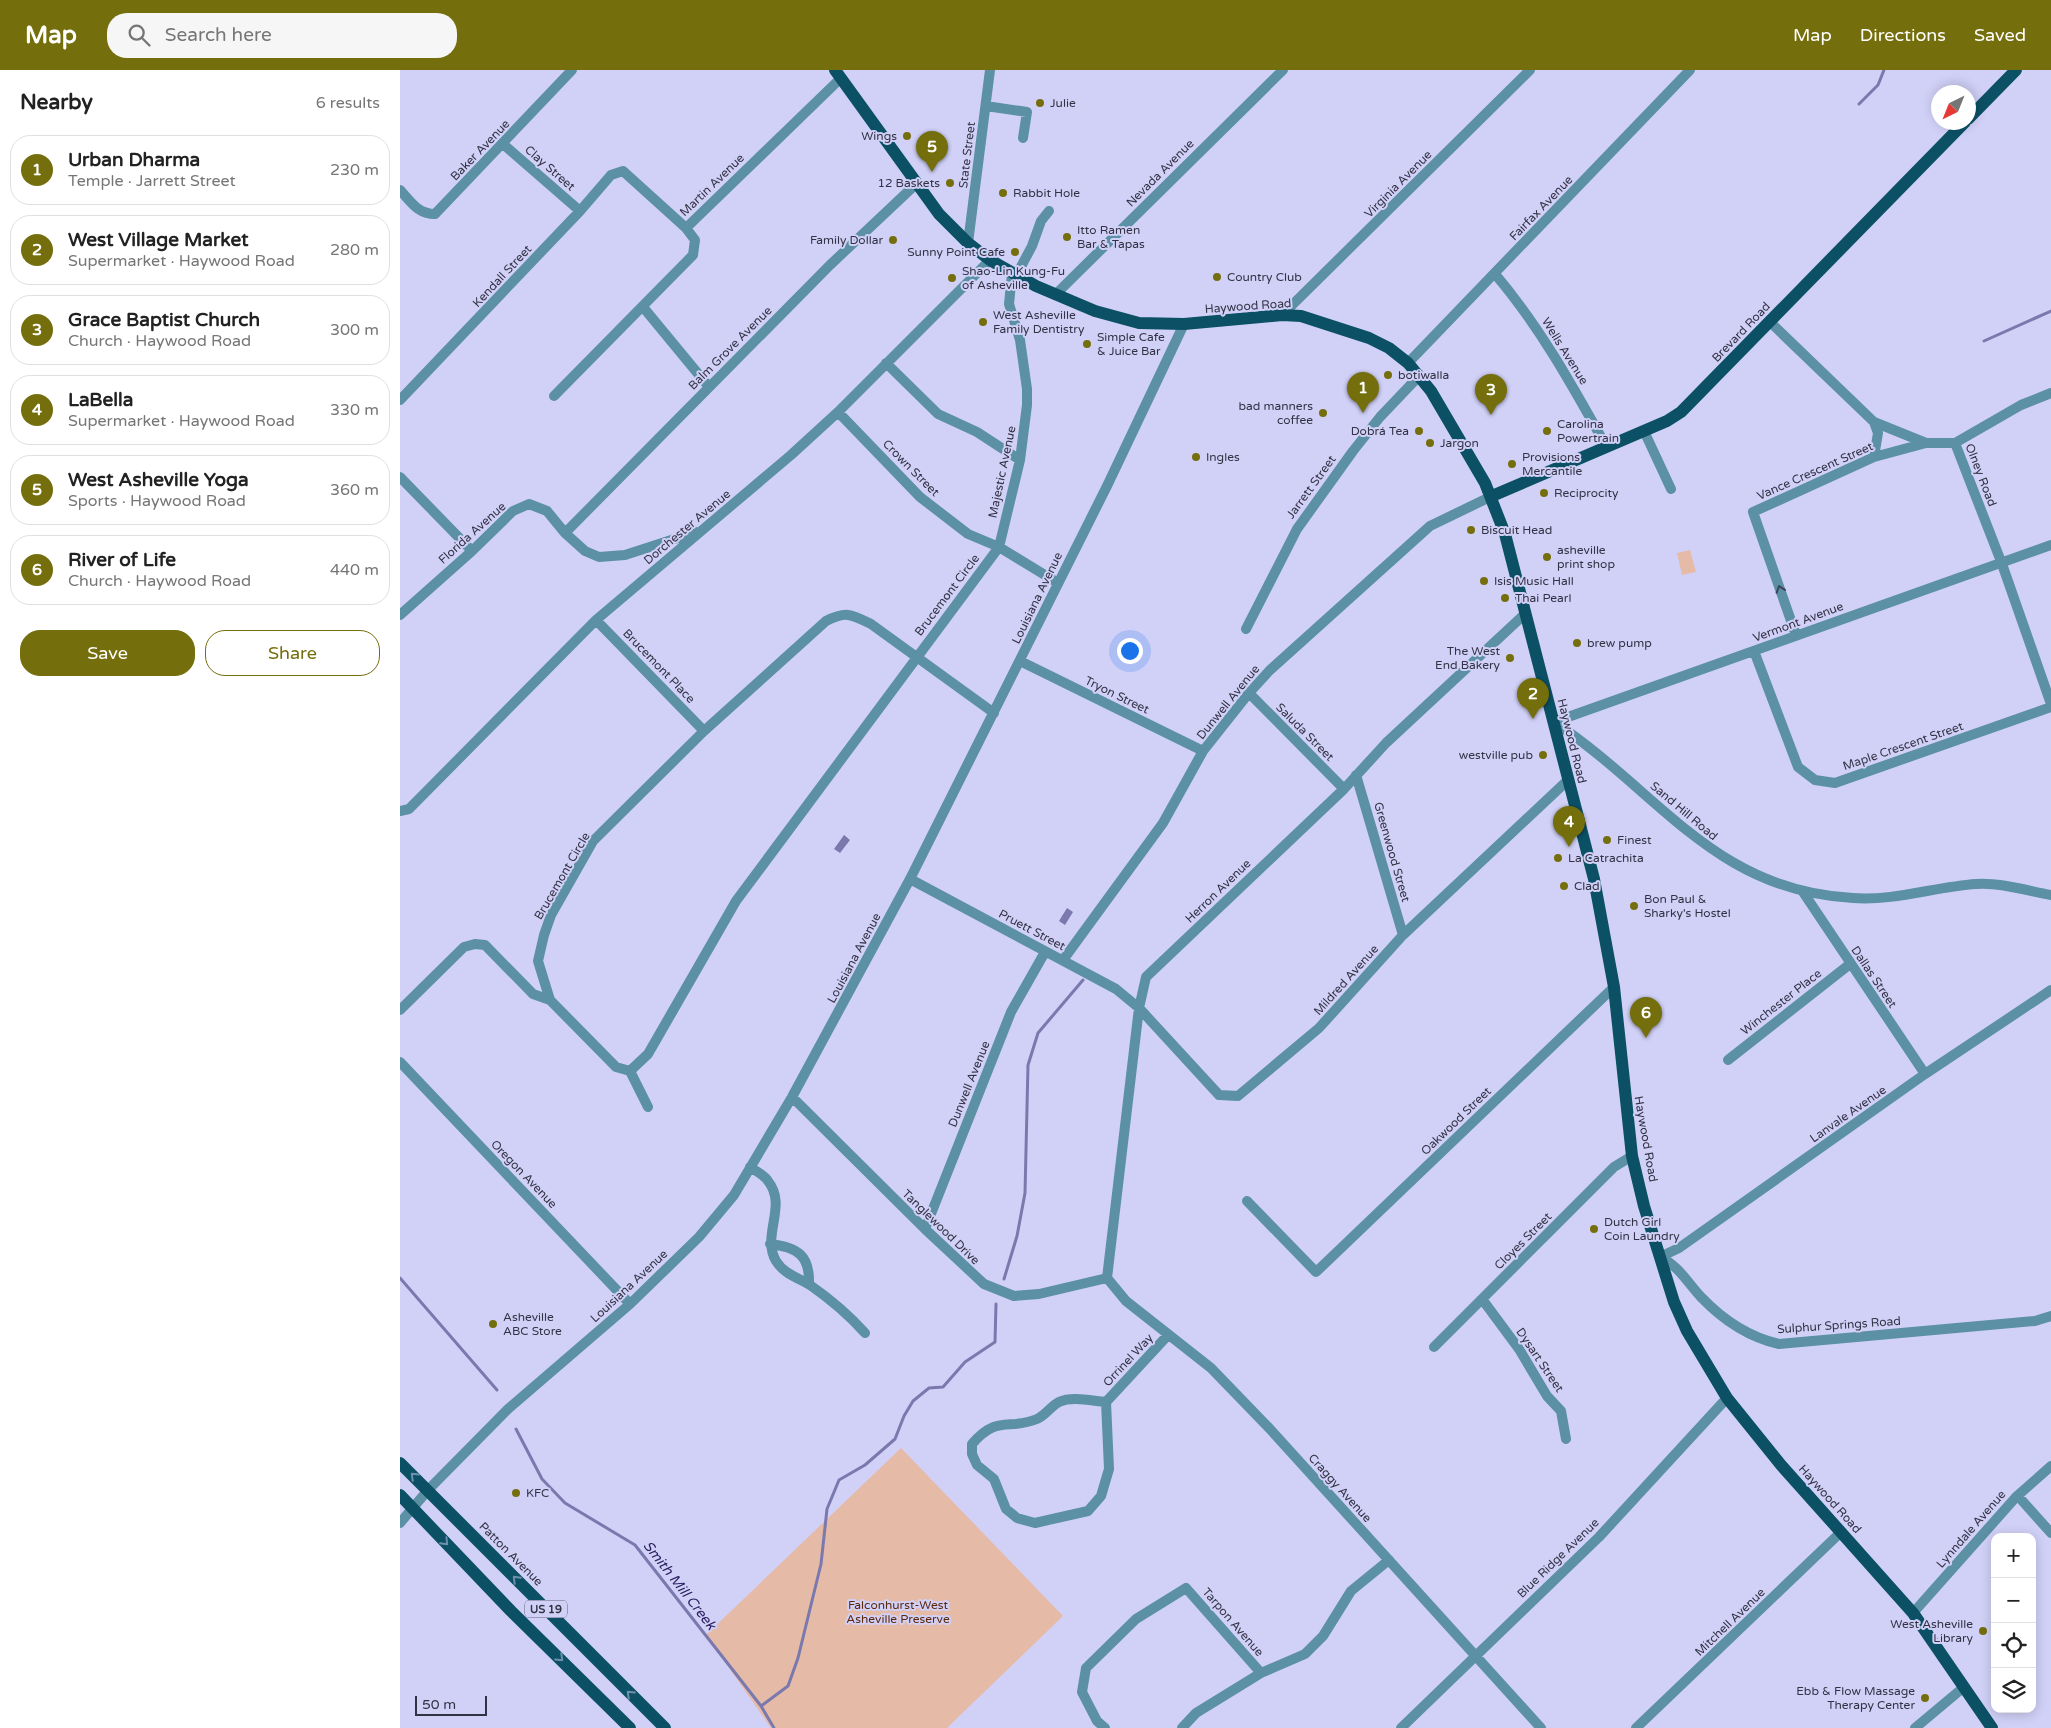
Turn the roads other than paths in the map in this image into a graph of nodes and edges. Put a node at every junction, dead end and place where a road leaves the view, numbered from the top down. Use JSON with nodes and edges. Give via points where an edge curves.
{"nodes":[{"id":1,"x":572,"y":70,"type":"edge"},
{"id":2,"x":990,"y":70,"type":"edge"},
{"id":3,"x":1282,"y":70,"type":"edge"},
{"id":4,"x":1530,"y":70,"type":"edge"},
{"id":5,"x":1690,"y":70,"type":"edge"},
{"id":6,"x":2016,"y":70,"type":"edge"},
{"id":7,"x":838,"y":74,"type":"edge"},
{"id":8,"x":986,"y":106,"type":"junction"},
{"id":9,"x":1976,"y":111,"type":"edge"},
{"id":10,"x":1958,"y":130,"type":"edge"},
{"id":11,"x":1023,"y":138,"type":"dead end"},
{"id":12,"x":503,"y":144,"type":"junction"},
{"id":13,"x":916,"y":184,"type":"junction"},
{"id":14,"x":400,"y":190,"type":"edge"},
{"id":15,"x":580,"y":211,"type":"junction"},
{"id":16,"x":1049,"y":211,"type":"dead end"},
{"id":17,"x":686,"y":228,"type":"junction"},
{"id":18,"x":968,"y":243,"type":"junction"},
{"id":19,"x":990,"y":260,"type":"junction"},
{"id":20,"x":1495,"y":274,"type":"junction"},
{"id":21,"x":1014,"y":275,"type":"junction"},
{"id":22,"x":1055,"y":294,"type":"junction"},
{"id":23,"x":643,"y":307,"type":"junction"},
{"id":24,"x":1282,"y":315,"type":"junction"},
{"id":25,"x":1770,"y":322,"type":"junction"},
{"id":26,"x":1184,"y":324,"type":"junction"},
{"id":27,"x":886,"y":363,"type":"junction"},
{"id":28,"x":1408,"y":363,"type":"junction"},
{"id":29,"x":1420,"y":375,"type":"junction"},
{"id":30,"x":709,"y":387,"type":"junction"},
{"id":31,"x":2051,"y":394,"type":"edge"},
{"id":32,"x":554,"y":396,"type":"dead end"},
{"id":33,"x":400,"y":400,"type":"edge"},
{"id":34,"x":838,"y":412,"type":"junction"},
{"id":35,"x":1874,"y":422,"type":"junction"},
{"id":36,"x":1644,"y":431,"type":"junction"},
{"id":37,"x":1926,"y":443,"type":"junction"},
{"id":38,"x":1955,"y":443,"type":"junction"},
{"id":39,"x":1606,"y":446,"type":"junction"},
{"id":40,"x":1874,"y":457,"type":"junction"},
{"id":41,"x":1020,"y":460,"type":"junction"},
{"id":42,"x":400,"y":477,"type":"edge"},
{"id":43,"x":1670,"y":489,"type":"dead end"},
{"id":44,"x":1492,"y":496,"type":"junction"},
{"id":45,"x":702,"y":530,"type":"junction"},
{"id":46,"x":565,"y":533,"type":"junction"},
{"id":47,"x":2051,"y":545,"type":"edge"},
{"id":48,"x":998,"y":547,"type":"junction"},
{"id":49,"x":472,"y":551,"type":"junction"},
{"id":50,"x":2002,"y":564,"type":"junction"},
{"id":51,"x":1058,"y":583,"type":"junction"},
{"id":52,"x":1526,"y":613,"type":"junction"},
{"id":53,"x":400,"y":614,"type":"edge"},
{"id":54,"x":596,"y":620,"type":"junction"},
{"id":55,"x":1246,"y":630,"type":"dead end"},
{"id":56,"x":1796,"y":635,"type":"junction"},
{"id":57,"x":1754,"y":651,"type":"junction"},
{"id":58,"x":916,"y":658,"type":"junction"},
{"id":59,"x":1020,"y":661,"type":"junction"},
{"id":60,"x":1248,"y":693,"type":"junction"},
{"id":61,"x":2051,"y":706,"type":"edge"},
{"id":62,"x":994,"y":713,"type":"junction"},
{"id":63,"x":1554,"y":722,"type":"junction"},
{"id":64,"x":704,"y":731,"type":"junction"},
{"id":65,"x":1203,"y":752,"type":"junction"},
{"id":66,"x":1356,"y":775,"type":"junction"},
{"id":67,"x":1568,"y":780,"type":"junction"},
{"id":68,"x":1344,"y":789,"type":"junction"},
{"id":69,"x":400,"y":811,"type":"edge"},
{"id":70,"x":910,"y":879,"type":"junction"},
{"id":71,"x":1803,"y":892,"type":"junction"},
{"id":72,"x":2051,"y":895,"type":"edge"},
{"id":73,"x":1404,"y":935,"type":"junction"},
{"id":74,"x":1045,"y":952,"type":"junction"},
{"id":75,"x":1063,"y":960,"type":"junction"},
{"id":76,"x":1850,"y":964,"type":"junction"},
{"id":77,"x":1614,"y":987,"type":"junction"},
{"id":78,"x":2051,"y":990,"type":"edge"},
{"id":79,"x":550,"y":1000,"type":"junction"},
{"id":80,"x":1139,"y":1008,"type":"junction"},
{"id":81,"x":400,"y":1010,"type":"edge"},
{"id":82,"x":1728,"y":1060,"type":"dead end"},
{"id":83,"x":400,"y":1062,"type":"edge"},
{"id":84,"x":630,"y":1071,"type":"junction"},
{"id":85,"x":1925,"y":1074,"type":"junction"},
{"id":86,"x":792,"y":1097,"type":"junction"},
{"id":87,"x":648,"y":1106,"type":"dead end"},
{"id":88,"x":1632,"y":1156,"type":"junction"},
{"id":89,"x":750,"y":1167,"type":"junction"},
{"id":90,"x":1247,"y":1201,"type":"dead end"},
{"id":91,"x":925,"y":1229,"type":"junction"},
{"id":92,"x":770,"y":1244,"type":"junction"},
{"id":93,"x":1660,"y":1257,"type":"junction"},
{"id":94,"x":1107,"y":1278,"type":"junction"},
{"id":95,"x":809,"y":1284,"type":"junction"},
{"id":96,"x":1482,"y":1299,"type":"junction"},
{"id":97,"x":630,"y":1304,"type":"junction"},
{"id":98,"x":2051,"y":1316,"type":"edge"},
{"id":99,"x":865,"y":1333,"type":"dead end"},
{"id":100,"x":1168,"y":1335,"type":"junction"},
{"id":101,"x":1434,"y":1347,"type":"dead end"},
{"id":102,"x":1726,"y":1398,"type":"junction"},
{"id":103,"x":1106,"y":1402,"type":"junction"},
{"id":104,"x":1566,"y":1439,"type":"dead end"},
{"id":105,"x":400,"y":1463,"type":"edge"},
{"id":106,"x":2051,"y":1466,"type":"edge"},
{"id":107,"x":428,"y":1490,"type":"junction"},
{"id":108,"x":400,"y":1495,"type":"edge"},
{"id":109,"x":2018,"y":1496,"type":"junction"},
{"id":110,"x":412,"y":1507,"type":"junction"},
{"id":111,"x":400,"y":1523,"type":"edge"},
{"id":112,"x":1840,"y":1533,"type":"junction"},
{"id":113,"x":2051,"y":1534,"type":"edge"},
{"id":114,"x":1389,"y":1560,"type":"junction"},
{"id":115,"x":1913,"y":1614,"type":"junction"},
{"id":116,"x":1475,"y":1656,"type":"junction"},
{"id":117,"x":1261,"y":1673,"type":"junction"},
{"id":118,"x":1964,"y":1687,"type":"junction"},
{"id":119,"x":630,"y":1728,"type":"edge"},
{"id":120,"x":665,"y":1728,"type":"edge"},
{"id":121,"x":1105,"y":1728,"type":"edge"},
{"id":122,"x":1182,"y":1728,"type":"edge"},
{"id":123,"x":1401,"y":1728,"type":"edge"},
{"id":124,"x":1542,"y":1728,"type":"edge"},
{"id":125,"x":1636,"y":1728,"type":"edge"},
{"id":126,"x":1915,"y":1728,"type":"edge"},
{"id":127,"x":1992,"y":1728,"type":"edge"}],
"edges":[{"from":1,"to":12,"type":"street","name":"Baker Avenue"},
{"from":2,"to":8,"type":"street","name":"State Street"},
{"from":3,"to":22,"type":"street","name":"Nevada Avenue"},
{"from":4,"to":24,"type":"street","name":"Virginia Avenue"},
{"from":5,"to":20,"type":"street","name":"Fairfax Avenue"},
{"from":6,"to":9,"type":"main road"},
{"from":7,"to":13,"type":"main road","name":"Haywood Road"},
{"from":7,"to":17,"type":"street","name":"Martin Avenue"},
{"from":8,"to":11,"type":"street","via":[[1026,112]]},
{"from":8,"to":18,"type":"street","name":"State Street"},
{"from":10,"to":25,"type":"main road","name":"Brevard Road"},
{"from":12,"to":14,"type":"street","name":"Baker Avenue","via":[[435,214],[418,210]]},
{"from":12,"to":15,"type":"street","name":"Clay Street"},
{"from":13,"to":18,"type":"main road","name":"Haywood Road","via":[[939,214]]},
{"from":13,"to":30,"type":"street","name":"Balm Grove Avenue"},
{"from":15,"to":17,"type":"street","name":"Kendall Street","via":[[611,175],[623,171]]},
{"from":15,"to":33,"type":"street","name":"Kendall Street"},
{"from":16,"to":21,"type":"street","via":[[1041,221],[1028,255]]},
{"from":17,"to":23,"type":"street","name":"Martin Avenue","via":[[695,240],[693,255]]},
{"from":18,"to":19,"type":"main road","name":"Haywood Road"},
{"from":19,"to":21,"type":"main road","name":"Haywood Road"},
{"from":19,"to":27,"type":"street","name":"Dorchester Avenue"},
{"from":20,"to":28,"type":"street","name":"Fairfax Avenue"},
{"from":20,"to":39,"type":"street","name":"Wells Avenue","via":[[1522,306],[1560,362]]},
{"from":21,"to":22,"type":"main road","name":"Haywood Road"},
{"from":21,"to":41,"type":"street","name":"Majestic Avenue","via":[[1010,304],[1020,340],[1027,389]]},
{"from":22,"to":26,"type":"main road","name":"Haywood Road","via":[[1124,320]]},
{"from":23,"to":30,"type":"street"},
{"from":23,"to":32,"type":"street","name":"Martin Avenue"},
{"from":24,"to":26,"type":"main road","name":"Haywood Road"},
{"from":24,"to":28,"type":"main road","name":"Haywood Road","via":[[1301,316],[1369,338]]},
{"from":25,"to":35,"type":"street","name":"Olney Road"},
{"from":25,"to":36,"type":"main road","name":"Brevard Road","via":[[1681,412]]},
{"from":26,"to":51,"type":"street","name":"Louisiana Avenue"},
{"from":27,"to":34,"type":"street","name":"Dorchester Avenue"},
{"from":27,"to":41,"type":"street","via":[[938,414],[977,432]]},
{"from":28,"to":29,"type":"main road","name":"Haywood Road"},
{"from":29,"to":44,"type":"main road","name":"Haywood Road"},
{"from":29,"to":55,"type":"street","name":"Jarrett Street","via":[[1352,451],[1297,529]]},
{"from":30,"to":46,"type":"street","name":"Balm Grove Avenue"},
{"from":31,"to":38,"type":"street","via":[[2021,404]]},
{"from":34,"to":45,"type":"street","name":"Dorchester Avenue"},
{"from":34,"to":48,"type":"street","name":"Crown Street","via":[[920,497],[968,534]]},
{"from":35,"to":37,"type":"street","name":"Olney Road"},
{"from":35,"to":40,"type":"street","via":[[1878,433]]},
{"from":36,"to":39,"type":"main road","name":"Brevard Road"},
{"from":36,"to":43,"type":"street"},
{"from":37,"to":38,"type":"street","name":"Olney Road"},
{"from":37,"to":40,"type":"street","name":"Vance Crescent Street"},
{"from":38,"to":50,"type":"street","name":"Olney Road"},
{"from":39,"to":44,"type":"main road","name":"Brevard Road"},
{"from":56,"to":40,"type":"street","name":"Vance Crescent Street","one_way":true,"via":[[1753,512]]},
{"from":41,"to":48,"type":"street","name":"Majestic Avenue"},
{"from":42,"to":49,"type":"street"},
{"from":44,"to":52,"type":"main road","name":"Haywood Road"},
{"from":44,"to":60,"type":"street","name":"Dunwell Avenue","via":[[1430,526]]},
{"from":45,"to":46,"type":"street","name":"Florida Avenue","via":[[625,555],[599,557],[585,551]]},
{"from":45,"to":54,"type":"street","name":"Dorchester Avenue"},
{"from":46,"to":49,"type":"street","name":"Florida Avenue","via":[[547,511],[529,504],[514,510]]},
{"from":47,"to":50,"type":"street","name":"Vermont Avenue"},
{"from":48,"to":51,"type":"street"},
{"from":48,"to":58,"type":"street","name":"Brucemont Circle"},
{"from":49,"to":53,"type":"street","name":"Florida Avenue"},
{"from":50,"to":56,"type":"street","name":"Vermont Avenue"},
{"from":50,"to":61,"type":"street","name":"Olney Road"},
{"from":51,"to":59,"type":"street","name":"Louisiana Avenue"},
{"from":52,"to":63,"type":"main road","name":"Haywood Road"},
{"from":52,"to":66,"type":"street","name":"Herron Avenue"},
{"from":54,"to":64,"type":"street","name":"Brucemont Place"},
{"from":54,"to":69,"type":"street","name":"Dorchester Avenue","via":[[409,809]]},
{"from":56,"to":57,"type":"street","name":"Vermont Avenue"},
{"from":57,"to":61,"type":"street","name":"Maple Crescent Street","via":[[1798,767],[1815,780],[1835,783]]},
{"from":57,"to":63,"type":"street","name":"Vermont Avenue"},
{"from":58,"to":62,"type":"street","name":"Brucemont Circle"},
{"from":58,"to":64,"type":"street","name":"Brucemont Circle","via":[[871,624],[842,614],[826,621]]},
{"from":58,"to":84,"type":"street","name":"Brucemont Circle","via":[[736,901],[648,1054]]},
{"from":59,"to":62,"type":"street","name":"Louisiana Avenue"},
{"from":59,"to":65,"type":"street","name":"Tryon Street"},
{"from":60,"to":65,"type":"street","name":"Dunwell Avenue"},
{"from":60,"to":68,"type":"street","name":"Saluda Street"},
{"from":62,"to":70,"type":"street","name":"Louisiana Avenue"},
{"from":63,"to":67,"type":"main road","name":"Haywood Road"},
{"from":63,"to":71,"type":"street","name":"Sand Hill Road","via":[[1584,742],[1694,838],[1744,870]]},
{"from":64,"to":79,"type":"street","name":"Brucemont Circle","via":[[593,841],[544,935],[538,961]]},
{"from":65,"to":75,"type":"street","name":"Dunwell Avenue","via":[[1163,823]]},
{"from":66,"to":68,"type":"street","name":"Herron Avenue"},
{"from":66,"to":73,"type":"street","name":"Greenwood Street"},
{"from":67,"to":73,"type":"street","name":"Mildred Avenue"},
{"from":67,"to":77,"type":"main road","name":"Haywood Road","via":[[1594,879]]},
{"from":68,"to":80,"type":"street","name":"Herron Avenue","via":[[1146,977]]},
{"from":70,"to":74,"type":"street","name":"Pruett Street"},
{"from":70,"to":86,"type":"street","name":"Louisiana Avenue"},
{"from":71,"to":72,"type":"street","name":"Sand Hill Road","via":[[1881,899],[1979,884]]},
{"from":71,"to":76,"type":"street","name":"Dallas Street"},
{"from":73,"to":80,"type":"street","name":"Mildred Avenue","via":[[1319,1028],[1238,1096],[1219,1095]]},
{"from":74,"to":75,"type":"street","name":"Pruett Street"},
{"from":74,"to":91,"type":"street","name":"Dunwell Avenue","via":[[1011,1012]]},
{"from":75,"to":80,"type":"street","name":"Pruett Street","via":[[1116,989]]},
{"from":76,"to":82,"type":"street","name":"Winchester Place"},
{"from":76,"to":85,"type":"street","name":"Dallas Street"},
{"from":77,"to":88,"type":"main road","name":"Haywood Road"},
{"from":77,"to":90,"type":"street","name":"Oakwood Street","via":[[1316,1272]]},
{"from":78,"to":85,"type":"street","name":"Lanvale Avenue"},
{"from":79,"to":81,"type":"street","via":[[533,994],[485,945],[475,944],[464,947]]},
{"from":79,"to":84,"type":"street","name":"Brucemont Circle","via":[[616,1067]]},
{"from":80,"to":94,"type":"street","name":"Herron Avenue"},
{"from":83,"to":97,"type":"street","name":"Oregon Avenue"},
{"from":84,"to":87,"type":"street"},
{"from":85,"to":93,"type":"street","name":"Lanvale Avenue","via":[[1679,1248]]},
{"from":86,"to":89,"type":"street","name":"Louisiana Avenue"},
{"from":86,"to":91,"type":"street","name":"Tanglewood Drive"},
{"from":88,"to":93,"type":"main road","name":"Haywood Road"},
{"from":88,"to":96,"type":"street","name":"Cloyes Street","via":[[1614,1167]]},
{"from":89,"to":92,"type":"street","via":[[768,1181],[777,1197]]},
{"from":89,"to":97,"type":"street","name":"Louisiana Avenue","via":[[734,1195],[699,1237]]},
{"from":91,"to":94,"type":"street","name":"Tanglewood Drive","via":[[984,1284],[1014,1296],[1039,1294]]},
{"from":92,"to":95,"type":"street","via":[[776,1262],[792,1276]]},
{"from":92,"to":95,"type":"street","via":[[786,1246],[806,1260]]},
{"from":93,"to":98,"type":"street","name":"Sulphur Springs Road","via":[[1675,1264],[1701,1297],[1740,1330],[1760,1340],[1779,1344],[2035,1321]]},
{"from":93,"to":102,"type":"main road","name":"Haywood Road","via":[[1687,1331]]},
{"from":94,"to":100,"type":"street","name":"Craggy Avenue","via":[[1126,1301]]},
{"from":95,"to":99,"type":"street"},
{"from":96,"to":101,"type":"street","name":"Cloyes Street"},
{"from":96,"to":104,"type":"street","name":"Dysart Street","via":[[1547,1396],[1561,1411]]},
{"from":97,"to":107,"type":"street","name":"Louisiana Avenue","via":[[508,1409]]},
{"from":100,"to":103,"type":"street","name":"Orrinel Way"},
{"from":100,"to":114,"type":"street","name":"Craggy Avenue","via":[[1210,1368],[1270,1429]]},
{"from":102,"to":112,"type":"main road","name":"Haywood Road"},
{"from":102,"to":116,"type":"street","name":"Blue Ridge Avenue","via":[[1599,1537]]},
{"from":103,"to":103,"type":"street","name":"Orrinel Way","via":[[1060,1402],[1037,1419],[987,1428],[972,1444],[977,1465],[994,1479],[1006,1509],[1017,1518],[1035,1523],[1088,1511],[1101,1496],[1109,1469]]},
{"from":107,"to":105,"type":"main road","name":"Patton Avenue","number":"US 19","one_way":true},
{"from":106,"to":109,"type":"street","name":"Lynndale Avenue"},
{"from":107,"to":110,"type":"street","name":"Louisiana Avenue"},
{"from":120,"to":107,"type":"main road","name":"Patton Avenue","number":"US 19","one_way":true},
{"from":108,"to":110,"type":"main road","number":"US 19"},
{"from":109,"to":113,"type":"street"},
{"from":109,"to":115,"type":"street","name":"Lynndale Avenue"},
{"from":110,"to":111,"type":"street","name":"Louisiana Avenue"},
{"from":110,"to":119,"type":"main road","number":"US 19","one_way":true,"via":[[511,1611]]},
{"from":112,"to":115,"type":"main road","name":"Haywood Road","via":[[1878,1571]]},
{"from":112,"to":125,"type":"street","name":"Mitchell Avenue"},
{"from":114,"to":116,"type":"street","name":"Craggy Avenue"},
{"from":114,"to":117,"type":"street","via":[[1351,1591],[1323,1636],[1305,1654]]},
{"from":115,"to":118,"type":"main road","name":"Haywood Road"},
{"from":116,"to":123,"type":"street","name":"Blue Ridge Avenue"},
{"from":116,"to":124,"type":"street","name":"Craggy Avenue"},
{"from":117,"to":121,"type":"street","name":"Tarpon Avenue","via":[[1186,1588],[1136,1619],[1086,1668],[1082,1692],[1097,1721]]},
{"from":117,"to":122,"type":"street","via":[[1196,1713]]},
{"from":118,"to":126,"type":"street"},
{"from":118,"to":127,"type":"main road","name":"Haywood Road"}]}
